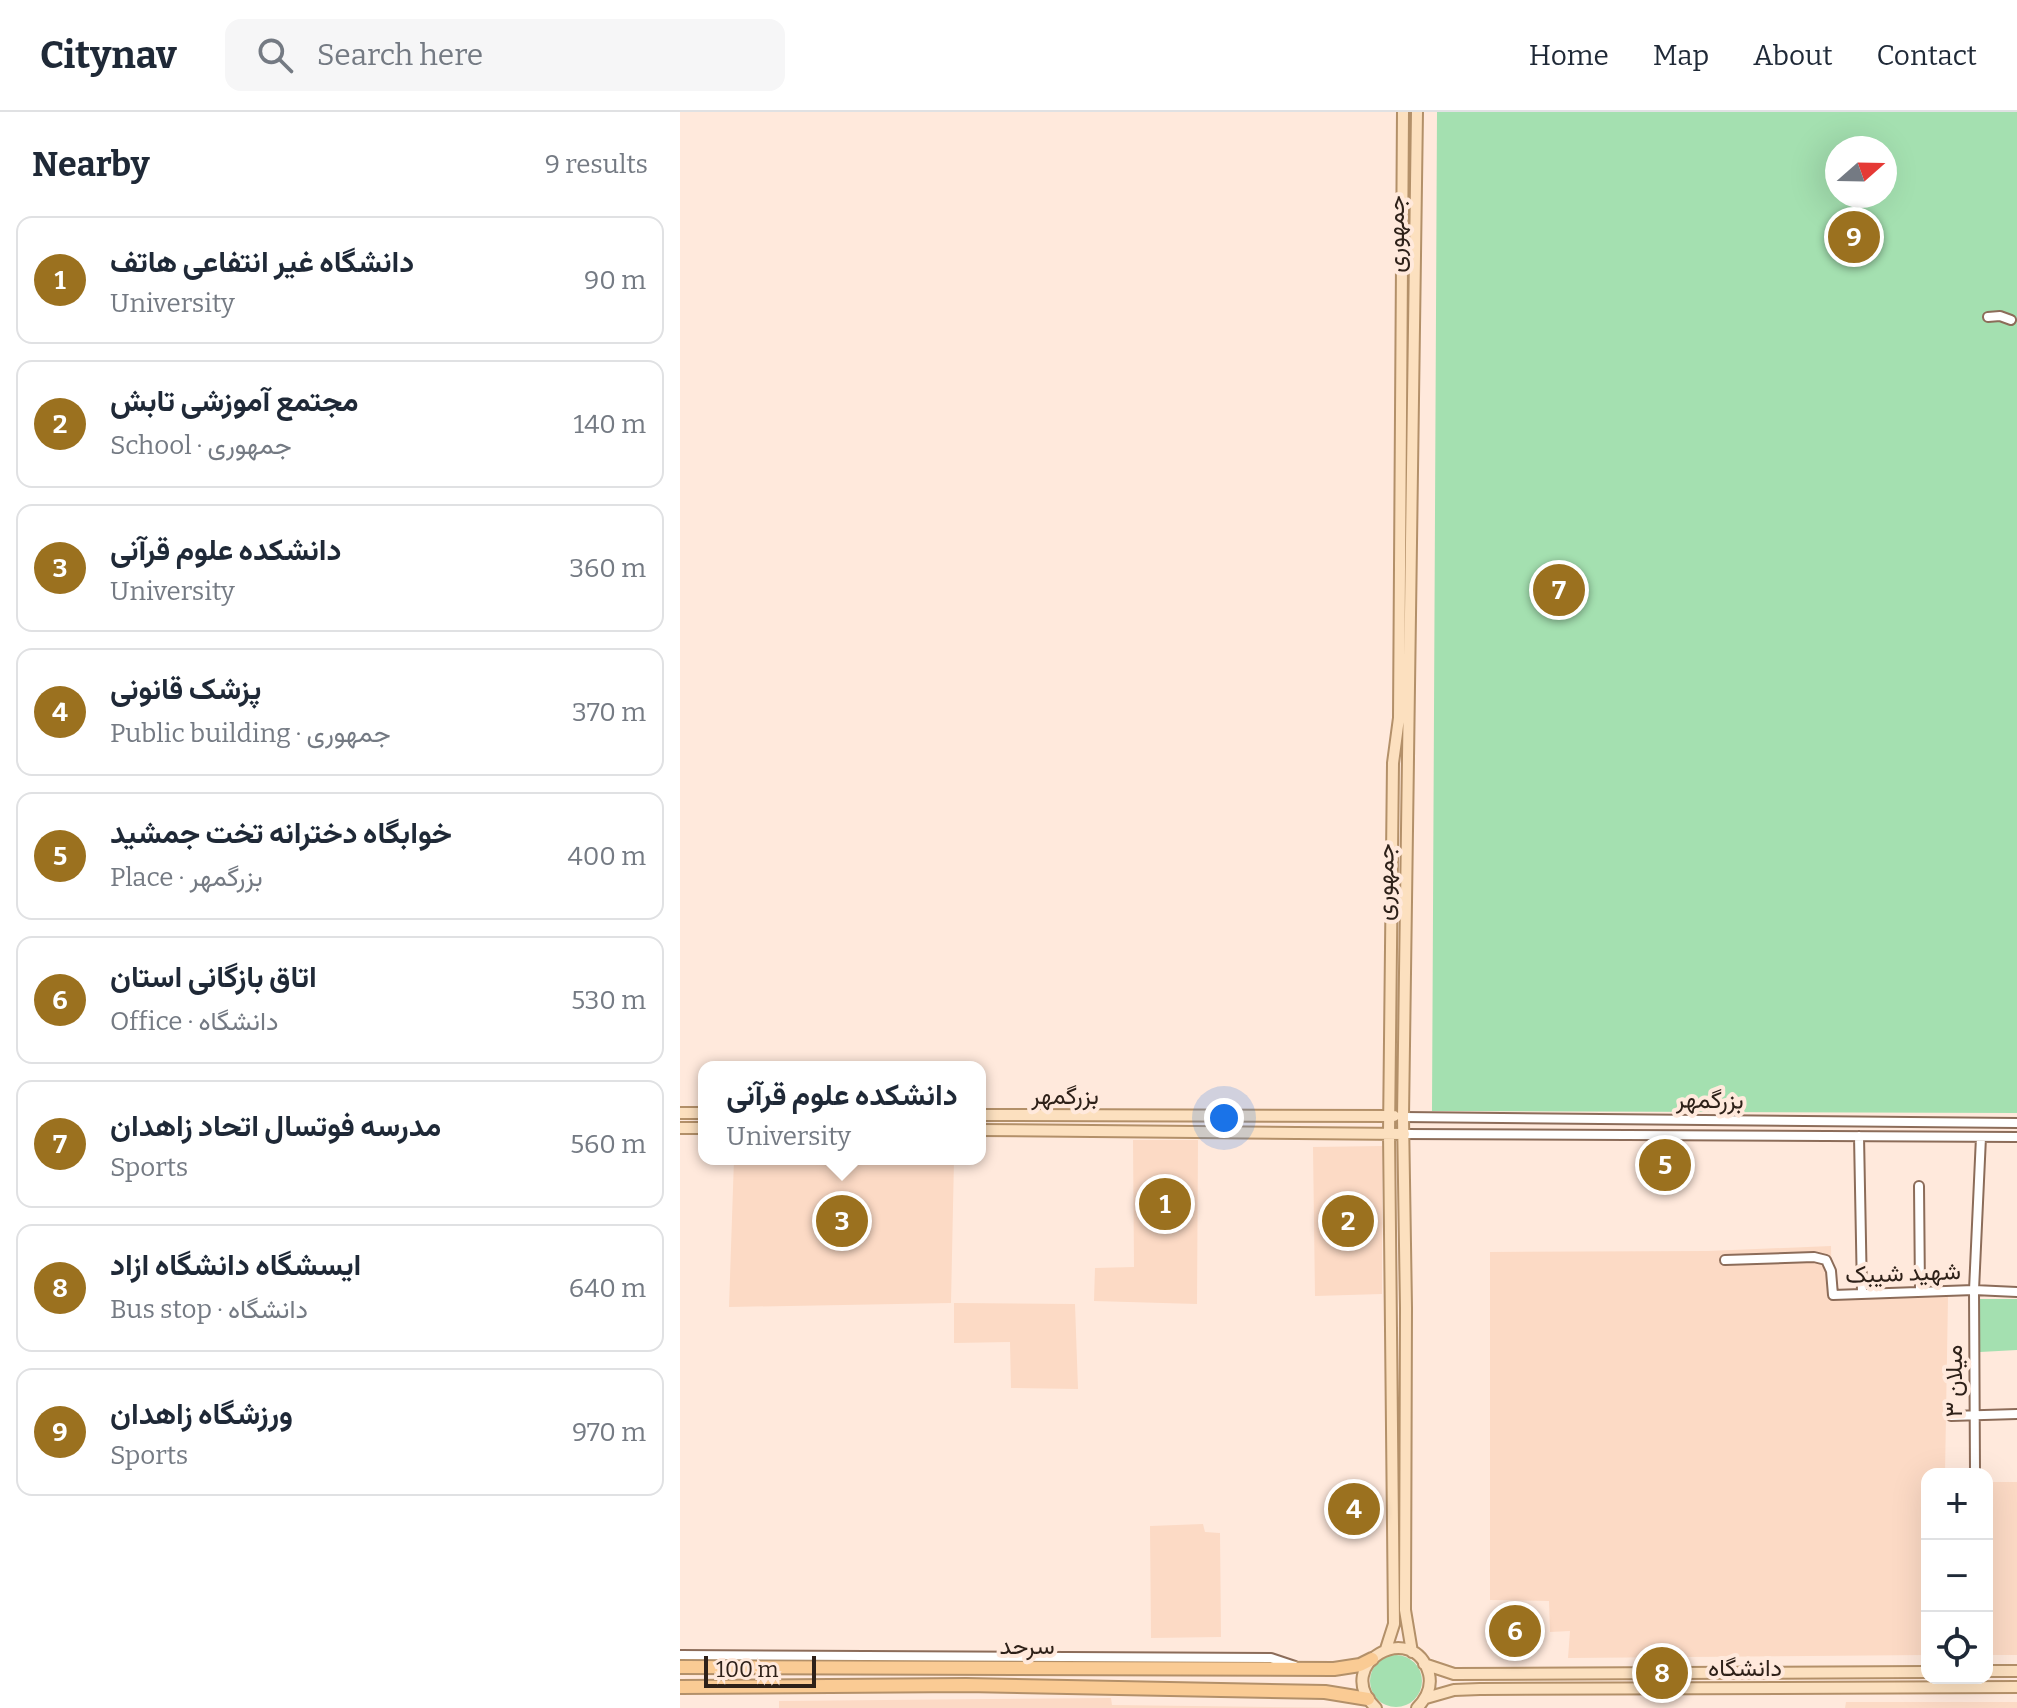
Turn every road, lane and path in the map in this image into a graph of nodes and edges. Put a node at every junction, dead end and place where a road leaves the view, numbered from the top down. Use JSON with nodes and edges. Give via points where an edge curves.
{"nodes":[{"id":1,"x":1403,"y":112,"type":"edge"},
{"id":2,"x":1417,"y":112,"type":"edge"},
{"id":3,"x":1988,"y":317,"type":"dead end"},
{"id":4,"x":2011,"y":320,"type":"dead end"},
{"id":5,"x":1399,"y":365,"type":"junction"},
{"id":6,"x":1415,"y":366,"type":"junction"},
{"id":7,"x":1393,"y":763,"type":"junction"},
{"id":8,"x":1406,"y":763,"type":"junction"},
{"id":9,"x":986,"y":1115,"type":"edge"},
{"id":10,"x":1221,"y":1116,"type":"junction"},
{"id":11,"x":1389,"y":1116,"type":"junction"},
{"id":12,"x":1403,"y":1117,"type":"junction"},
{"id":13,"x":1670,"y":1119,"type":"junction"},
{"id":14,"x":1851,"y":1122,"type":"junction"},
{"id":15,"x":2017,"y":1123,"type":"edge"},
{"id":16,"x":986,"y":1130,"type":"edge"},
{"id":17,"x":1221,"y":1132,"type":"junction"},
{"id":18,"x":1389,"y":1133,"type":"junction"},
{"id":19,"x":1404,"y":1134,"type":"junction"},
{"id":20,"x":1670,"y":1135,"type":"junction"},
{"id":21,"x":1854,"y":1136,"type":"junction"},
{"id":22,"x":1981,"y":1137,"type":"junction"},
{"id":23,"x":2017,"y":1137,"type":"edge"},
{"id":24,"x":1919,"y":1186,"type":"dead end"},
{"id":25,"x":1725,"y":1260,"type":"dead end"},
{"id":26,"x":1974,"y":1290,"type":"junction"},
{"id":27,"x":1920,"y":1291,"type":"junction"},
{"id":28,"x":2017,"y":1292,"type":"edge"},
{"id":29,"x":1862,"y":1293,"type":"junction"},
{"id":30,"x":1391,"y":1306,"type":"junction"},
{"id":31,"x":1406,"y":1308,"type":"junction"},
{"id":32,"x":1975,"y":1414,"type":"junction"},
{"id":33,"x":2017,"y":1414,"type":"edge"},
{"id":34,"x":1951,"y":1416,"type":"dead end"},
{"id":35,"x":1975,"y":1468,"type":"edge"},
{"id":36,"x":1386,"y":1649,"type":"junction"},
{"id":37,"x":1412,"y":1652,"type":"junction"},
{"id":38,"x":680,"y":1655,"type":"edge"},
{"id":39,"x":1372,"y":1659,"type":"junction"},
{"id":40,"x":1424,"y":1664,"type":"junction"},
{"id":41,"x":680,"y":1667,"type":"edge"},
{"id":42,"x":1303,"y":1668,"type":"junction"},
{"id":43,"x":1993,"y":1671,"type":"edge"},
{"id":44,"x":2017,"y":1671,"type":"edge"},
{"id":45,"x":1921,"y":1672,"type":"edge"},
{"id":46,"x":1921,"y":1682,"type":"edge"},
{"id":47,"x":1964,"y":1684,"type":"edge"},
{"id":48,"x":680,"y":1687,"type":"edge"},
{"id":49,"x":2017,"y":1687,"type":"edge"},
{"id":50,"x":1426,"y":1698,"type":"junction"},
{"id":51,"x":1373,"y":1705,"type":"edge"},
{"id":52,"x":1417,"y":1708,"type":"edge"}],
"edges":[{"from":1,"to":5,"type":"main road","name":"جمهوری"},
{"from":2,"to":6,"type":"main road","name":"جمهوری"},
{"from":3,"to":4,"type":"street"},
{"from":5,"to":6,"type":"main road"},
{"from":5,"to":7,"type":"main road","name":"جمهوری","via":[[1399,718]]},
{"from":6,"to":8,"type":"main road","name":"جمهوری"},
{"from":7,"to":8,"type":"main road"},
{"from":7,"to":11,"type":"main road","name":"جمهوری"},
{"from":8,"to":12,"type":"main road","name":"جمهوری"},
{"from":9,"to":10,"type":"main road","name":"بزرگمهر"},
{"from":10,"to":11,"type":"main road","name":"بزرگمهر"},
{"from":10,"to":17,"type":"main road"},
{"from":11,"to":12,"type":"main road","name":"بزرگمهر"},
{"from":11,"to":18,"type":"main road","name":"جمهوری"},
{"from":12,"to":13,"type":"street","name":"بزرگمهر"},
{"from":12,"to":19,"type":"main road","name":"جمهوری"},
{"from":13,"to":14,"type":"street","name":"بزرگمهر"},
{"from":13,"to":20,"type":"street"},
{"from":14,"to":15,"type":"street","name":"بزرگمهر"},
{"from":14,"to":21,"type":"street"},
{"from":16,"to":17,"type":"main road","name":"بزرگمهر"},
{"from":17,"to":18,"type":"main road","name":"بزرگمهر"},
{"from":18,"to":19,"type":"main road","name":"بزرگمهر"},
{"from":18,"to":30,"type":"main road","name":"جمهوری"},
{"from":19,"to":20,"type":"street","name":"بزرگمهر"},
{"from":19,"to":31,"type":"main road","name":"جمهوری"},
{"from":20,"to":21,"type":"street","name":"بزرگمهر"},
{"from":21,"to":22,"type":"street","name":"بزرگمهر"},
{"from":21,"to":29,"type":"street"},
{"from":22,"to":23,"type":"street","name":"بزرگمهر"},
{"from":22,"to":26,"type":"street","name":"میلان ۳"},
{"from":24,"to":27,"type":"street"},
{"from":25,"to":29,"type":"street","name":"شهید شیبک","via":[[1814,1257],[1826,1260],[1833,1295]]},
{"from":26,"to":27,"type":"street","name":"شهید شیبک"},
{"from":26,"to":28,"type":"street","name":"شهید شیبک"},
{"from":26,"to":32,"type":"street","name":"میلان ۳"},
{"from":27,"to":29,"type":"street","name":"شهید شیبک"},
{"from":30,"to":31,"type":"main road"},
{"from":30,"to":36,"type":"main road","name":"جمهوری","via":[[1394,1624]]},
{"from":31,"to":37,"type":"main road","name":"جمهوری","via":[[1405,1610]]},
{"from":32,"to":33,"type":"street"},
{"from":32,"to":34,"type":"street"},
{"from":32,"to":35,"type":"street","name":"میلان ۳"},
{"from":36,"to":37,"type":"main road"},
{"from":36,"to":39,"type":"main road"},
{"from":37,"to":40,"type":"main road"},
{"from":38,"to":42,"type":"street","via":[[1271,1658]]},
{"from":39,"to":42,"type":"highway","name":"سرحد","via":[[1348,1667]]},
{"from":39,"to":51,"type":"main road","via":[[1363,1674],[1364,1691]]},
{"from":40,"to":45,"type":"main road","name":"دانشگاه","via":[[1454,1674]]},
{"from":40,"to":50,"type":"main road","via":[[1430,1681]]},
{"from":41,"to":42,"type":"highway","name":"سرحد"},
{"from":43,"to":44,"type":"main road"},
{"from":46,"to":50,"type":"main road","name":"دانشگاه","via":[[1480,1689]]},
{"from":47,"to":49,"type":"main road","name":"دانشگاه"},
{"from":48,"to":51,"type":"highway","name":"سرحد","via":[[966,1685],[1325,1692]]},
{"from":50,"to":52,"type":"main road"}]}
